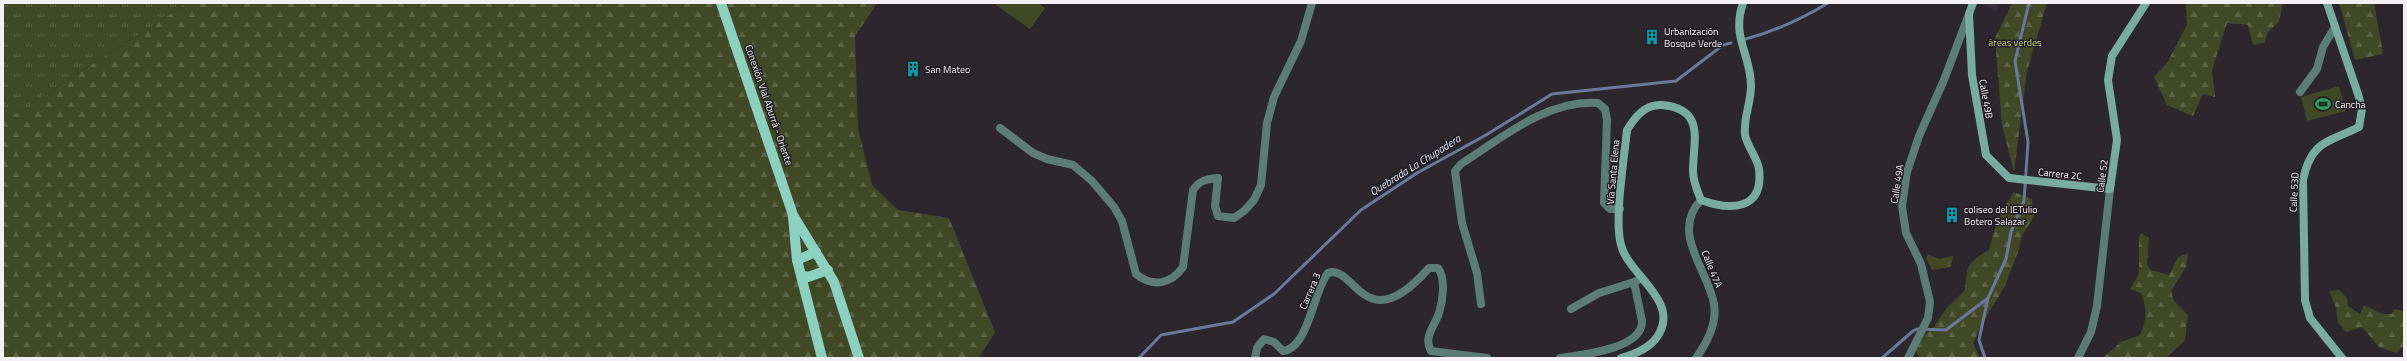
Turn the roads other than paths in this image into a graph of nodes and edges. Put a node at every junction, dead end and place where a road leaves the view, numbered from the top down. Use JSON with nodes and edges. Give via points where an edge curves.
{"nodes":[{"id":1,"x":721,"y":3,"type":"edge"},
{"id":2,"x":1312,"y":3,"type":"edge"},
{"id":3,"x":1743,"y":3,"type":"edge"},
{"id":4,"x":1973,"y":3,"type":"edge"},
{"id":5,"x":2146,"y":3,"type":"edge"},
{"id":6,"x":2327,"y":3,"type":"edge"},
{"id":7,"x":1968,"y":14,"type":"junction"},
{"id":8,"x":2335,"y":27,"type":"junction"},
{"id":9,"x":2300,"y":92,"type":"dead end"},
{"id":10,"x":1000,"y":128,"type":"dead end"},
{"id":11,"x":2009,"y":178,"type":"joint"},
{"id":12,"x":2110,"y":189,"type":"junction"},
{"id":13,"x":1701,"y":200,"type":"junction"},
{"id":14,"x":1620,"y":209,"type":"junction"},
{"id":15,"x":792,"y":212,"type":"junction"},
{"id":16,"x":816,"y":252,"type":"junction"},
{"id":17,"x":797,"y":260,"type":"junction"},
{"id":18,"x":828,"y":270,"type":"junction"},
{"id":19,"x":800,"y":275,"type":"junction"},
{"id":20,"x":1642,"y":278,"type":"junction"},
{"id":21,"x":1634,"y":282,"type":"junction"},
{"id":22,"x":1481,"y":304,"type":"dead end"},
{"id":23,"x":1571,"y":308,"type":"dead end"},
{"id":24,"x":1633,"y":356,"type":"edge"},
{"id":25,"x":822,"y":358,"type":"edge"},
{"id":26,"x":859,"y":358,"type":"edge"},
{"id":27,"x":1255,"y":358,"type":"edge"},
{"id":28,"x":1487,"y":358,"type":"edge"},
{"id":29,"x":1560,"y":358,"type":"edge"},
{"id":30,"x":1621,"y":358,"type":"edge"},
{"id":31,"x":1696,"y":358,"type":"edge"},
{"id":32,"x":1908,"y":358,"type":"edge"},
{"id":33,"x":2078,"y":358,"type":"edge"},
{"id":34,"x":2342,"y":358,"type":"edge"}],
"edges":[{"from":1,"to":15,"type":"main road","name":"Conexión Vial Aburrá - Oriente"},
{"from":2,"to":10,"type":"street","via":[[1301,41],[1274,97],[1267,122],[1261,185],[1254,200],[1244,212],[1234,218],[1224,218],[1218,216],[1215,206],[1218,178],[1207,179],[1197,185],[1193,190],[1183,267],[1176,277],[1165,282],[1142,279],[1136,274],[1122,221],[1114,207],[1086,174],[1072,165],[1033,153]]},
{"from":3,"to":13,"type":"street","via":[[1738,18],[1739,36],[1749,68],[1751,86],[1745,137],[1759,167],[1759,184],[1755,196],[1746,204],[1731,207]]},
{"from":4,"to":7,"type":"street"},
{"from":5,"to":12,"type":"street","name":"Calle 52","via":[[2112,56],[2108,80],[2117,140]]},
{"from":6,"to":8,"type":"street","name":"Calle 53D"},
{"from":7,"to":11,"type":"street","name":"Calle 49B","via":[[1972,75],[1986,155]]},
{"from":7,"to":32,"type":"street","name":"Calle 49A","via":[[1907,172],[1902,206],[1906,234],[1921,264],[1930,302],[1928,318]]},
{"from":8,"to":9,"type":"street","via":[[2323,47],[2317,69]]},
{"from":8,"to":34,"type":"street","name":"Calle 53D","via":[[2358,94],[2362,109],[2361,119],[2359,127],[2316,148],[2310,156],[2303,180],[2303,233],[2307,310],[2319,332]]},
{"from":11,"to":12,"type":"street","name":"Carrera 2C"},
{"from":12,"to":33,"type":"street","name":"Calle 52","via":[[2097,306],[2090,332]]},
{"from":13,"to":14,"type":"street","name":"Vía Santa Elena","via":[[1695,188],[1693,171],[1696,132],[1690,118],[1674,106],[1658,105],[1646,108],[1627,130]]},
{"from":13,"to":31,"type":"street","name":"Calle 47A","via":[[1693,210],[1689,224],[1690,240],[1714,304],[1713,325],[1704,348]]},
{"from":14,"to":20,"type":"street","name":"Vía Santa Elena","via":[[1618,230],[1621,247]]},
{"from":14,"to":22,"type":"street","via":[[1610,209],[1604,203],[1607,120],[1604,108],[1598,103],[1564,105],[1537,116],[1461,164],[1455,171],[1457,194],[1462,223],[1477,273]]},
{"from":15,"to":16,"type":"main road","name":"Conexión Vial Aburrá - Oriente"},
{"from":15,"to":17,"type":"main road","name":"Conexión Vial Aburrá - Oriente"},
{"from":16,"to":17,"type":"main road"},
{"from":16,"to":18,"type":"main road","name":"Conexión Vial Aburrá - Oriente"},
{"from":17,"to":19,"type":"main road","name":"Conexión Vial Aburrá - Oriente"},
{"from":18,"to":19,"type":"main road","via":[[808,276]]},
{"from":18,"to":26,"type":"main road","name":"Conexión Vial Aburrá - Oriente"},
{"from":19,"to":25,"type":"main road","name":"Conexión Vial Aburrá - Oriente"},
{"from":20,"to":21,"type":"street"},
{"from":20,"to":24,"type":"street","name":"Vía Santa Elena","via":[[1656,296],[1662,310],[1663,327],[1655,342]]},
{"from":21,"to":23,"type":"street","via":[[1599,293]]},
{"from":21,"to":29,"type":"street","via":[[1643,327],[1637,336],[1604,351]]},
{"from":24,"to":30,"type":"street","name":"Vía Santa Elena"},
{"from":27,"to":28,"type":"street","name":"Carrera 3","via":[[1256,348],[1264,339],[1274,342],[1283,351],[1293,348],[1302,336],[1328,273],[1337,273],[1367,297],[1380,300],[1404,290],[1429,268],[1438,268],[1443,281],[1439,314],[1430,331],[1428,346],[1437,352]]}]}
